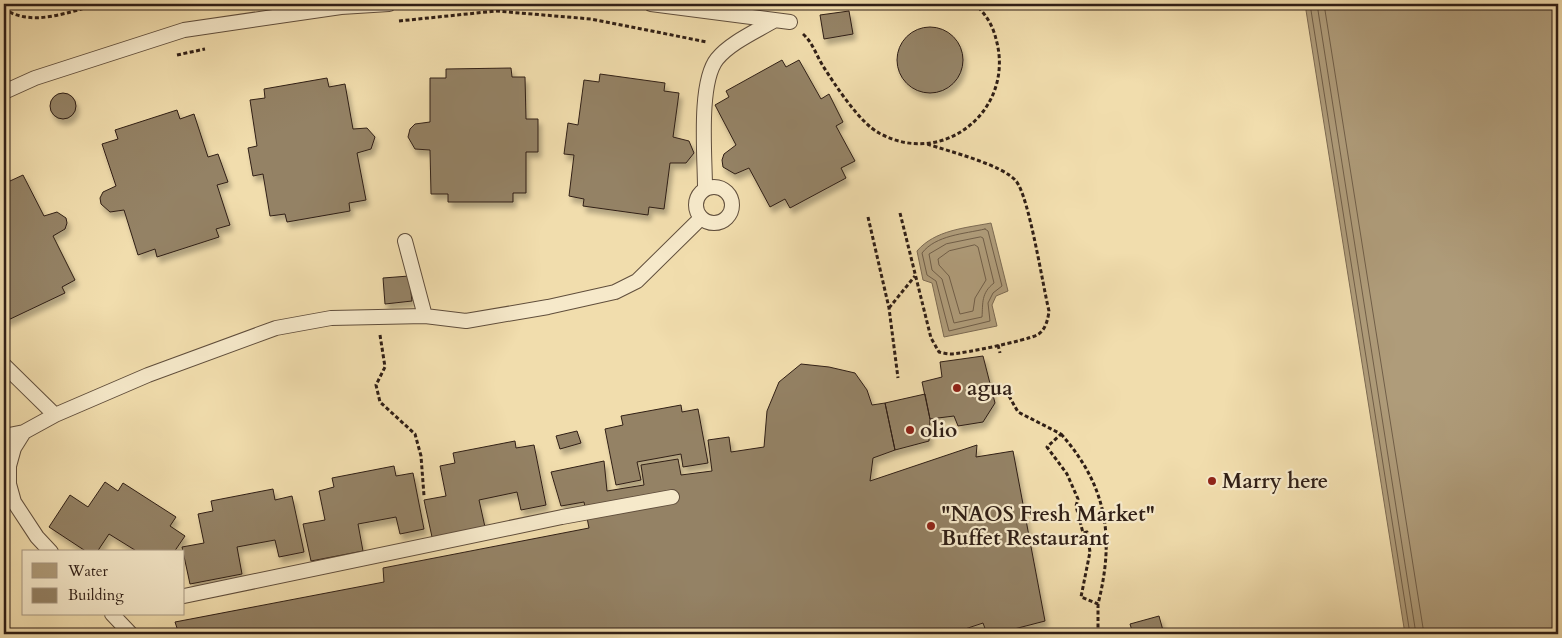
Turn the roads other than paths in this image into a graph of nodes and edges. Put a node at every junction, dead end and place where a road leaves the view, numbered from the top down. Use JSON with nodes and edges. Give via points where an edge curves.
{"nodes":[{"id":1,"x":389,"y":4,"type":"edge"},
{"id":2,"x":651,"y":4,"type":"edge"},
{"id":3,"x":775,"y":20,"type":"junction"},
{"id":4,"x":790,"y":22,"type":"road end"},
{"id":5,"x":4,"y":92,"type":"edge"},
{"id":6,"x":705,"y":188,"type":"junction"},
{"id":7,"x":701,"y":218,"type":"junction"},
{"id":8,"x":404,"y":241,"type":"dead end"},
{"id":9,"x":425,"y":316,"type":"junction"},
{"id":10,"x":4,"y":365,"type":"edge"},
{"id":11,"x":55,"y":415,"type":"junction"},
{"id":12,"x":24,"y":432,"type":"junction"},
{"id":13,"x":4,"y":436,"type":"edge"},
{"id":14,"x":672,"y":497,"type":"dead end"},
{"id":15,"x":49,"y":550,"type":"edge"},
{"id":16,"x":185,"y":596,"type":"edge"},
{"id":17,"x":114,"y":616,"type":"edge"},
{"id":18,"x":132,"y":634,"type":"edge"}],
"edges":[{"from":1,"to":5,"type":"lane","via":[[341,7],[184,30],[35,78]]},
{"from":2,"to":3,"type":"lane"},
{"from":3,"to":4,"type":"lane"},
{"from":3,"to":6,"type":"lane","via":[[717,59],[709,74],[705,91]]},
{"from":6,"to":7,"type":"lane","via":[[696,197],[695,206]]},
{"from":6,"to":7,"type":"lane","via":[[724,190],[732,199],[731,210],[723,221],[712,223]]},
{"from":7,"to":9,"type":"lane","via":[[637,281],[615,292],[466,321]]},
{"from":8,"to":9,"type":"lane"},
{"from":9,"to":11,"type":"lane","via":[[331,318],[276,328],[148,375]]},
{"from":10,"to":11,"type":"lane"},
{"from":11,"to":12,"type":"lane"},
{"from":12,"to":13,"type":"lane"},
{"from":12,"to":15,"type":"lane","via":[[14,448],[9,484],[14,502]]},
{"from":14,"to":16,"type":"lane"},
{"from":17,"to":18,"type":"lane"}]}
